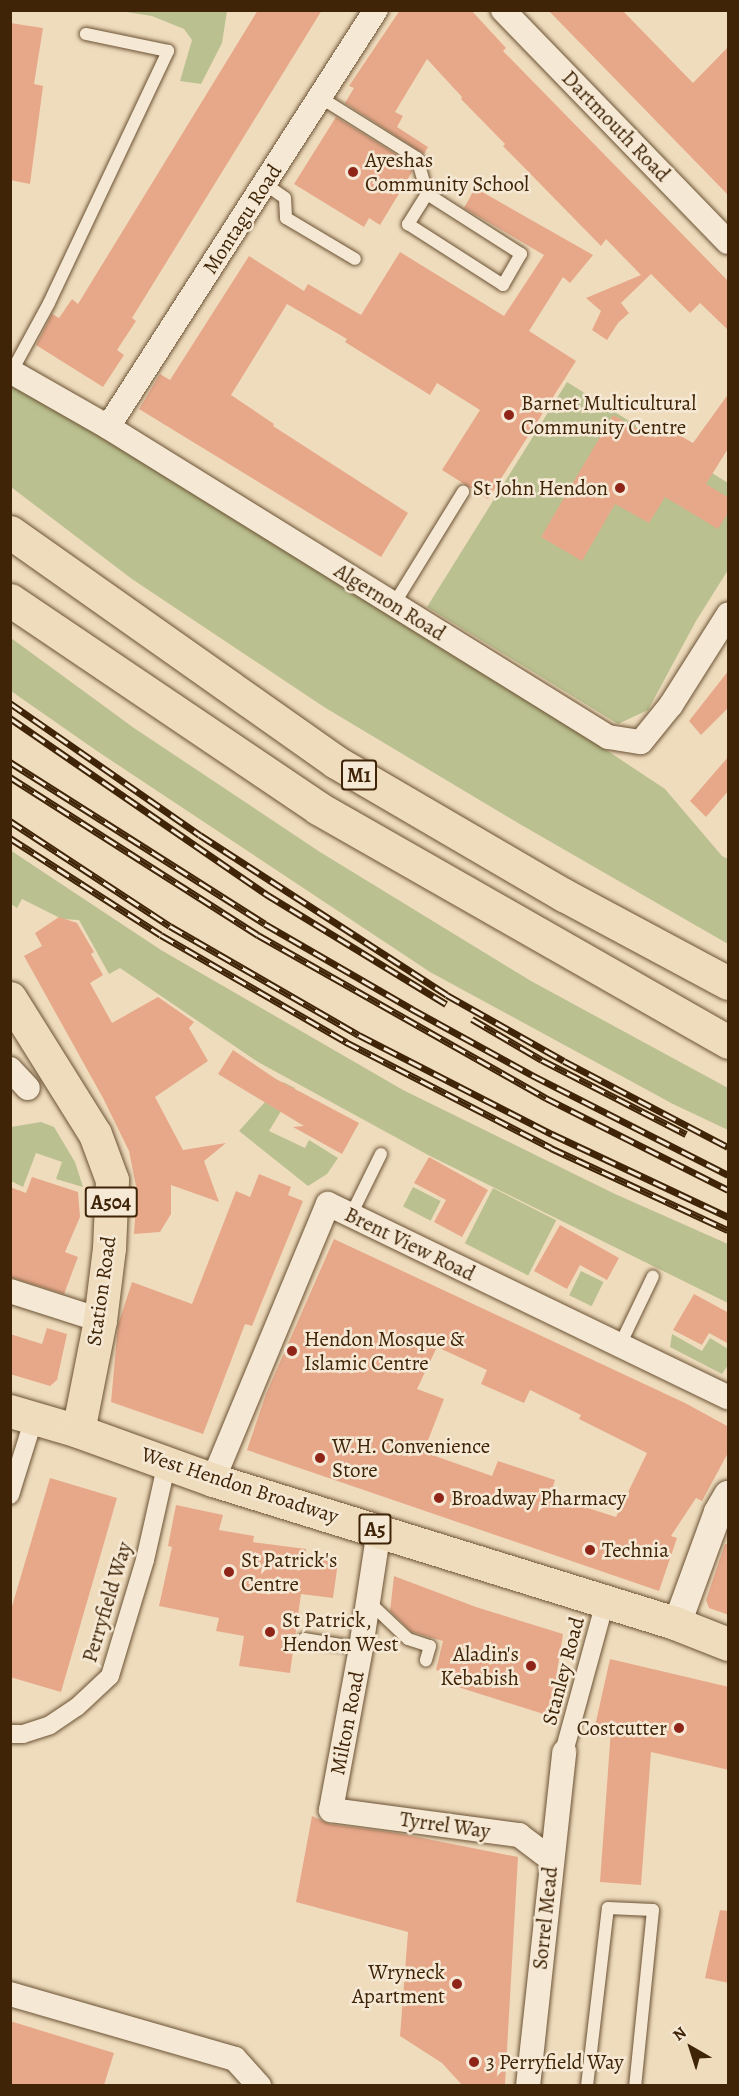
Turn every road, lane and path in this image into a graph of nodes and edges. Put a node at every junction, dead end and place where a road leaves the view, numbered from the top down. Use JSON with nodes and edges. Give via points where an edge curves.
{"nodes":[{"id":1,"x":376,"y":10,"type":"edge"},
{"id":2,"x":503,"y":10,"type":"edge"},
{"id":3,"x":86,"y":34,"type":"dead end"},
{"id":4,"x":318,"y":96,"type":"junction"},
{"id":5,"x":265,"y":184,"type":"junction"},
{"id":6,"x":427,"y":194,"type":"junction"},
{"id":7,"x":729,"y":242,"type":"edge"},
{"id":8,"x":354,"y":259,"type":"dead end"},
{"id":9,"x":11,"y":371,"type":"edge"},
{"id":10,"x":108,"y":426,"type":"junction"},
{"id":11,"x":463,"y":492,"type":"dead end"},
{"id":12,"x":10,"y":532,"type":"edge"},
{"id":13,"x":10,"y":600,"type":"edge"},
{"id":14,"x":394,"y":604,"type":"junction"},
{"id":15,"x":729,"y":615,"type":"edge"},
{"id":16,"x":729,"y":983,"type":"edge"},
{"id":17,"x":10,"y":998,"type":"edge"},
{"id":18,"x":729,"y":1042,"type":"edge"},
{"id":19,"x":10,"y":1069,"type":"edge"},
{"id":20,"x":28,"y":1088,"type":"dead end"},
{"id":21,"x":381,"y":1154,"type":"dead end"},
{"id":22,"x":351,"y":1215,"type":"junction"},
{"id":23,"x":653,"y":1276,"type":"dead end"},
{"id":24,"x":10,"y":1291,"type":"edge"},
{"id":25,"x":100,"y":1320,"type":"junction"},
{"id":26,"x":620,"y":1345,"type":"junction"},
{"id":27,"x":729,"y":1397,"type":"edge"},
{"id":28,"x":22,"y":1414,"type":"edge"},
{"id":29,"x":78,"y":1431,"type":"junction"},
{"id":30,"x":167,"y":1462,"type":"junction"},
{"id":31,"x":213,"y":1480,"type":"junction"},
{"id":32,"x":10,"y":1495,"type":"edge"},
{"id":33,"x":725,"y":1507,"type":"edge"},
{"id":34,"x":379,"y":1530,"type":"junction"},
{"id":35,"x":369,"y":1601,"type":"junction"},
{"id":36,"x":604,"y":1602,"type":"junction"},
{"id":37,"x":677,"y":1624,"type":"junction"},
{"id":38,"x":304,"y":1638,"type":"dead end"},
{"id":39,"x":729,"y":1644,"type":"edge"},
{"id":40,"x":362,"y":1648,"type":"junction"},
{"id":41,"x":426,"y":1660,"type":"dead end"},
{"id":42,"x":10,"y":1734,"type":"edge"},
{"id":43,"x":564,"y":1752,"type":"joint"},
{"id":44,"x":331,"y":1810,"type":"joint"},
{"id":45,"x":551,"y":1859,"type":"junction"},
{"id":46,"x":10,"y":1994,"type":"edge"},
{"id":47,"x":260,"y":2085,"type":"edge"},
{"id":48,"x":528,"y":2085,"type":"edge"},
{"id":49,"x":587,"y":2085,"type":"edge"},
{"id":50,"x":635,"y":2085,"type":"edge"}],
"edges":[{"from":1,"to":4,"type":"street","name":"Montagu Road"},
{"from":2,"to":7,"type":"street","name":"Dartmouth Road"},
{"from":3,"to":9,"type":"lane","via":[[168,51],[49,303]]},
{"from":4,"to":5,"type":"street","name":"Montagu Road"},
{"from":4,"to":6,"type":"lane","via":[[417,158]]},
{"from":5,"to":8,"type":"lane","via":[[285,198],[286,218]]},
{"from":5,"to":10,"type":"street","name":"Montagu Road"},
{"from":6,"to":6,"type":"lane","via":[[521,254],[504,285],[408,224]]},
{"from":9,"to":10,"type":"street","name":"Algernon Road"},
{"from":10,"to":14,"type":"street","name":"Algernon Road"},
{"from":11,"to":14,"type":"lane"},
{"from":12,"to":16,"type":"main road","number":"M1","via":[[336,762],[564,895]]},
{"from":13,"to":18,"type":"main road","number":"M1","via":[[318,808]]},
{"from":14,"to":15,"type":"street","name":"Algernon Road","via":[[608,737],[641,742],[671,705]]},
{"from":17,"to":25,"type":"main road","name":"Station Road","number":"A504","via":[[95,1134],[112,1180]]},
{"from":19,"to":20,"type":"street"},
{"from":21,"to":22,"type":"lane"},
{"from":22,"to":26,"type":"street","name":"Brent View Road"},
{"from":22,"to":31,"type":"street","name":"Brent View Road","via":[[328,1204]]},
{"from":23,"to":26,"type":"lane"},
{"from":24,"to":25,"type":"street"},
{"from":25,"to":29,"type":"main road","name":"Station Road","number":"A504"},
{"from":26,"to":27,"type":"street","name":"Brent View Road"},
{"from":28,"to":29,"type":"main road","name":"West Hendon Broadway","number":"A5"},
{"from":28,"to":32,"type":"street"},
{"from":29,"to":30,"type":"main road","name":"West Hendon Broadway","number":"A5"},
{"from":30,"to":31,"type":"main road","name":"West Hendon Broadway","number":"A5"},
{"from":30,"to":42,"type":"street","name":"Perryfield Way","via":[[145,1560],[110,1676],[77,1707],[50,1725]]},
{"from":31,"to":34,"type":"main road","name":"West Hendon Broadway","number":"A5"},
{"from":33,"to":37,"type":"street"},
{"from":34,"to":35,"type":"street","name":"Milton Road"},
{"from":34,"to":36,"type":"main road","name":"West Hendon Broadway","number":"A5"},
{"from":35,"to":40,"type":"street","name":"Milton Road"},
{"from":35,"to":41,"type":"lane","via":[[408,1639],[430,1646]]},
{"from":36,"to":37,"type":"main road","name":"West Hendon Broadway","number":"A5"},
{"from":36,"to":43,"type":"street","name":"Stanley Road"},
{"from":37,"to":39,"type":"main road","number":"A5"},
{"from":38,"to":40,"type":"lane"},
{"from":40,"to":44,"type":"street","name":"Milton Road"},
{"from":43,"to":45,"type":"street","name":"Sorrel Mead"},
{"from":44,"to":45,"type":"street","name":"Tyrrel Way","via":[[519,1835]]},
{"from":45,"to":48,"type":"street","name":"Sorrel Mead"},
{"from":46,"to":47,"type":"street","via":[[235,2059]]},
{"from":49,"to":50,"type":"lane","via":[[608,1908],[653,1910]]}]}
